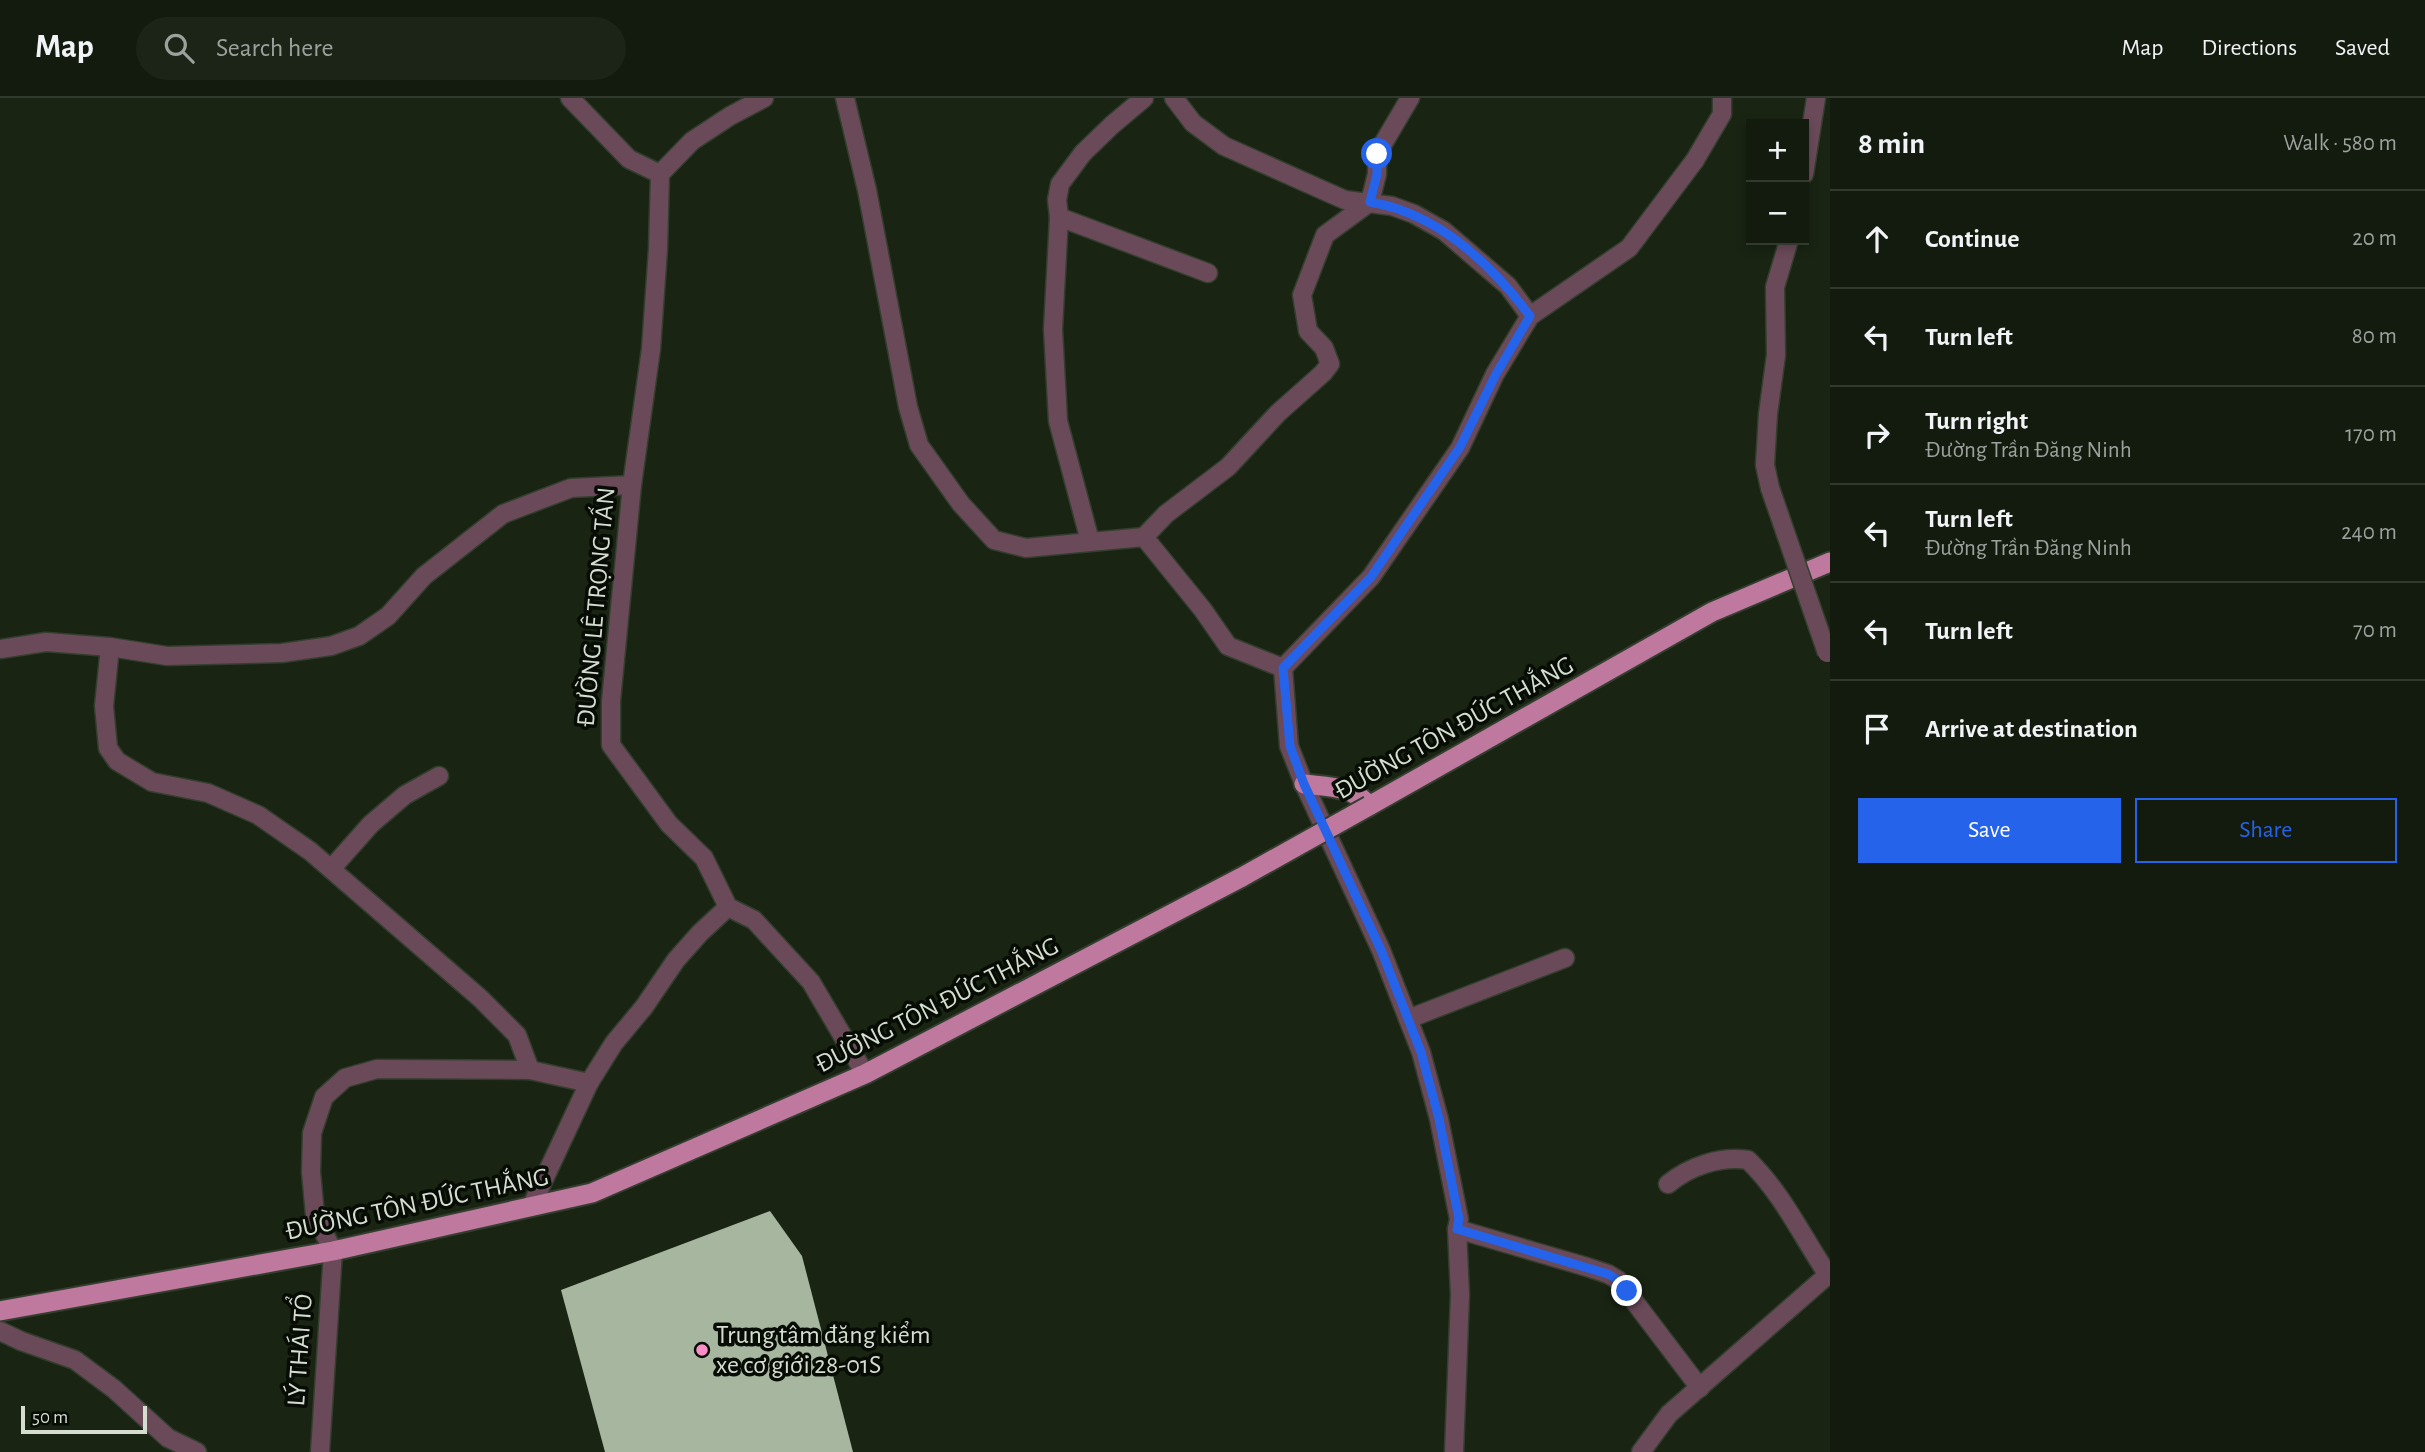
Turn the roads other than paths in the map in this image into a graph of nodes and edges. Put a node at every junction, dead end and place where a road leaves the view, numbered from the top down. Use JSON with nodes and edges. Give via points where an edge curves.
{"nodes":[{"id":1,"x":570,"y":98,"type":"edge"},
{"id":2,"x":764,"y":98,"type":"edge"},
{"id":3,"x":845,"y":98,"type":"edge"},
{"id":4,"x":1144,"y":98,"type":"edge"},
{"id":5,"x":1174,"y":98,"type":"edge"},
{"id":6,"x":1410,"y":98,"type":"edge"},
{"id":7,"x":1722,"y":98,"type":"edge"},
{"id":8,"x":1816,"y":98,"type":"edge"},
{"id":9,"x":1809,"y":142,"type":"edge"},
{"id":10,"x":660,"y":174,"type":"junction"},
{"id":11,"x":1370,"y":202,"type":"junction"},
{"id":12,"x":1059,"y":216,"type":"junction"},
{"id":13,"x":1788,"y":245,"type":"edge"},
{"id":14,"x":1208,"y":273,"type":"dead end"},
{"id":15,"x":1530,"y":316,"type":"junction"},
{"id":16,"x":632,"y":485,"type":"junction"},
{"id":17,"x":1144,"y":537,"type":"junction"},
{"id":18,"x":1090,"y":541,"type":"junction"},
{"id":19,"x":1830,"y":562,"type":"edge"},
{"id":20,"x":110,"y":648,"type":"junction"},
{"id":21,"x":0,"y":649,"type":"edge"},
{"id":22,"x":1828,"y":658,"type":"edge"},
{"id":23,"x":1283,"y":668,"type":"junction"},
{"id":24,"x":439,"y":775,"type":"dead end"},
{"id":25,"x":1304,"y":784,"type":"junction"},
{"id":26,"x":1369,"y":806,"type":"junction"},
{"id":27,"x":331,"y":869,"type":"junction"},
{"id":28,"x":728,"y":907,"type":"junction"},
{"id":29,"x":1565,"y":958,"type":"dead end"},
{"id":30,"x":1408,"y":1019,"type":"junction"},
{"id":31,"x":530,"y":1070,"type":"junction"},
{"id":32,"x":865,"y":1074,"type":"junction"},
{"id":33,"x":589,"y":1083,"type":"junction"},
{"id":34,"x":1668,"y":1184,"type":"dead end"},
{"id":35,"x":531,"y":1207,"type":"junction"},
{"id":36,"x":1457,"y":1229,"type":"junction"},
{"id":37,"x":333,"y":1251,"type":"junction"},
{"id":38,"x":1829,"y":1274,"type":"edge"},
{"id":39,"x":0,"y":1311,"type":"edge"},
{"id":40,"x":0,"y":1331,"type":"edge"},
{"id":41,"x":1700,"y":1388,"type":"junction"},
{"id":42,"x":197,"y":1452,"type":"edge"},
{"id":43,"x":320,"y":1452,"type":"edge"},
{"id":44,"x":1454,"y":1452,"type":"edge"},
{"id":45,"x":1641,"y":1452,"type":"edge"}],
"edges":[{"from":1,"to":10,"type":"street","via":[[629,159]]},
{"from":2,"to":10,"type":"street","via":[[692,141]]},
{"from":3,"to":18,"type":"street","via":[[919,445],[961,504],[994,540],[1026,548]]},
{"from":4,"to":12,"type":"street","via":[[1083,153],[1060,184]]},
{"from":5,"to":11,"type":"street","via":[[1193,123],[1224,146],[1345,200]]},
{"from":6,"to":11,"type":"street","via":[[1377,154]]},
{"from":7,"to":15,"type":"street","via":[[1722,114],[1695,160],[1629,248]]},
{"from":8,"to":9,"type":"street"},
{"from":10,"to":16,"type":"street","name":"ĐƯỜNG LÊ TRỌNG TẤN","via":[[650,349]]},
{"from":11,"to":15,"type":"street","via":[[1414,214],[1444,231],[1508,286]]},
{"from":11,"to":17,"type":"street","via":[[1325,235],[1302,295],[1308,331],[1324,348],[1330,364],[1228,467],[1166,514]]},
{"from":12,"to":14,"type":"street"},
{"from":12,"to":18,"type":"street","via":[[1053,329],[1058,421]]},
{"from":13,"to":22,"type":"street","bridge":true,"via":[[1776,287],[1776,355],[1765,465]]},
{"from":15,"to":23,"type":"street","via":[[1460,447],[1378,566]]},
{"from":16,"to":20,"type":"street","via":[[571,488],[503,514],[424,576],[388,616],[359,636],[331,646],[282,653],[167,656]]},
{"from":16,"to":28,"type":"street","name":"ĐƯỜNG LÊ TRỌNG TẤN","via":[[611,701],[611,745],[669,824],[705,858]]},
{"from":17,"to":18,"type":"street"},
{"from":17,"to":23,"type":"street","via":[[1228,646]]},
{"from":19,"to":26,"type":"highway","name":"ĐƯỜNG TÔN ĐỨC THẮNG","via":[[1712,612]]},
{"from":20,"to":21,"type":"street","via":[[46,642]]},
{"from":20,"to":27,"type":"street","via":[[104,706],[108,748],[117,761],[152,782],[208,793],[258,815]]},
{"from":23,"to":25,"type":"street","via":[[1290,746]]},
{"from":24,"to":27,"type":"street","via":[[405,795],[371,824]]},
{"from":25,"to":26,"type":"highway","via":[[1346,790],[1361,796]]},
{"from":25,"to":30,"type":"street"},
{"from":26,"to":32,"type":"highway","name":"ĐƯỜNG TÔN ĐỨC THẮNG","bridge":true},
{"from":27,"to":31,"type":"street","via":[[517,1035]]},
{"from":28,"to":32,"type":"street","via":[[754,920],[811,982]]},
{"from":28,"to":33,"type":"street","via":[[676,960]]},
{"from":29,"to":30,"type":"street"},
{"from":30,"to":36,"type":"street","via":[[1439,1119],[1459,1219]]},
{"from":31,"to":33,"type":"street"},
{"from":31,"to":37,"type":"street","via":[[377,1069],[345,1078],[324,1097],[312,1133],[311,1172],[315,1215]]},
{"from":32,"to":35,"type":"highway","name":"ĐƯỜNG TÔN ĐỨC THẮNG","via":[[592,1193]]},
{"from":33,"to":35,"type":"street"},
{"from":34,"to":38,"type":"street","via":[[1687,1171],[1721,1160],[1748,1160],[1786,1205]]},
{"from":35,"to":37,"type":"highway","name":"ĐƯỜNG TÔN ĐỨC THẮNG"},
{"from":36,"to":41,"type":"street","via":[[1618,1280]]},
{"from":36,"to":44,"type":"street","via":[[1460,1296]]},
{"from":37,"to":39,"type":"highway","name":"ĐƯỜNG TÔN ĐỨC THẮNG"},
{"from":37,"to":43,"type":"street","name":"LÝ THÁI TỔ"},
{"from":38,"to":41,"type":"street"},
{"from":40,"to":42,"type":"street","via":[[75,1360],[168,1438]]},
{"from":41,"to":45,"type":"street","via":[[1669,1414]]}]}
